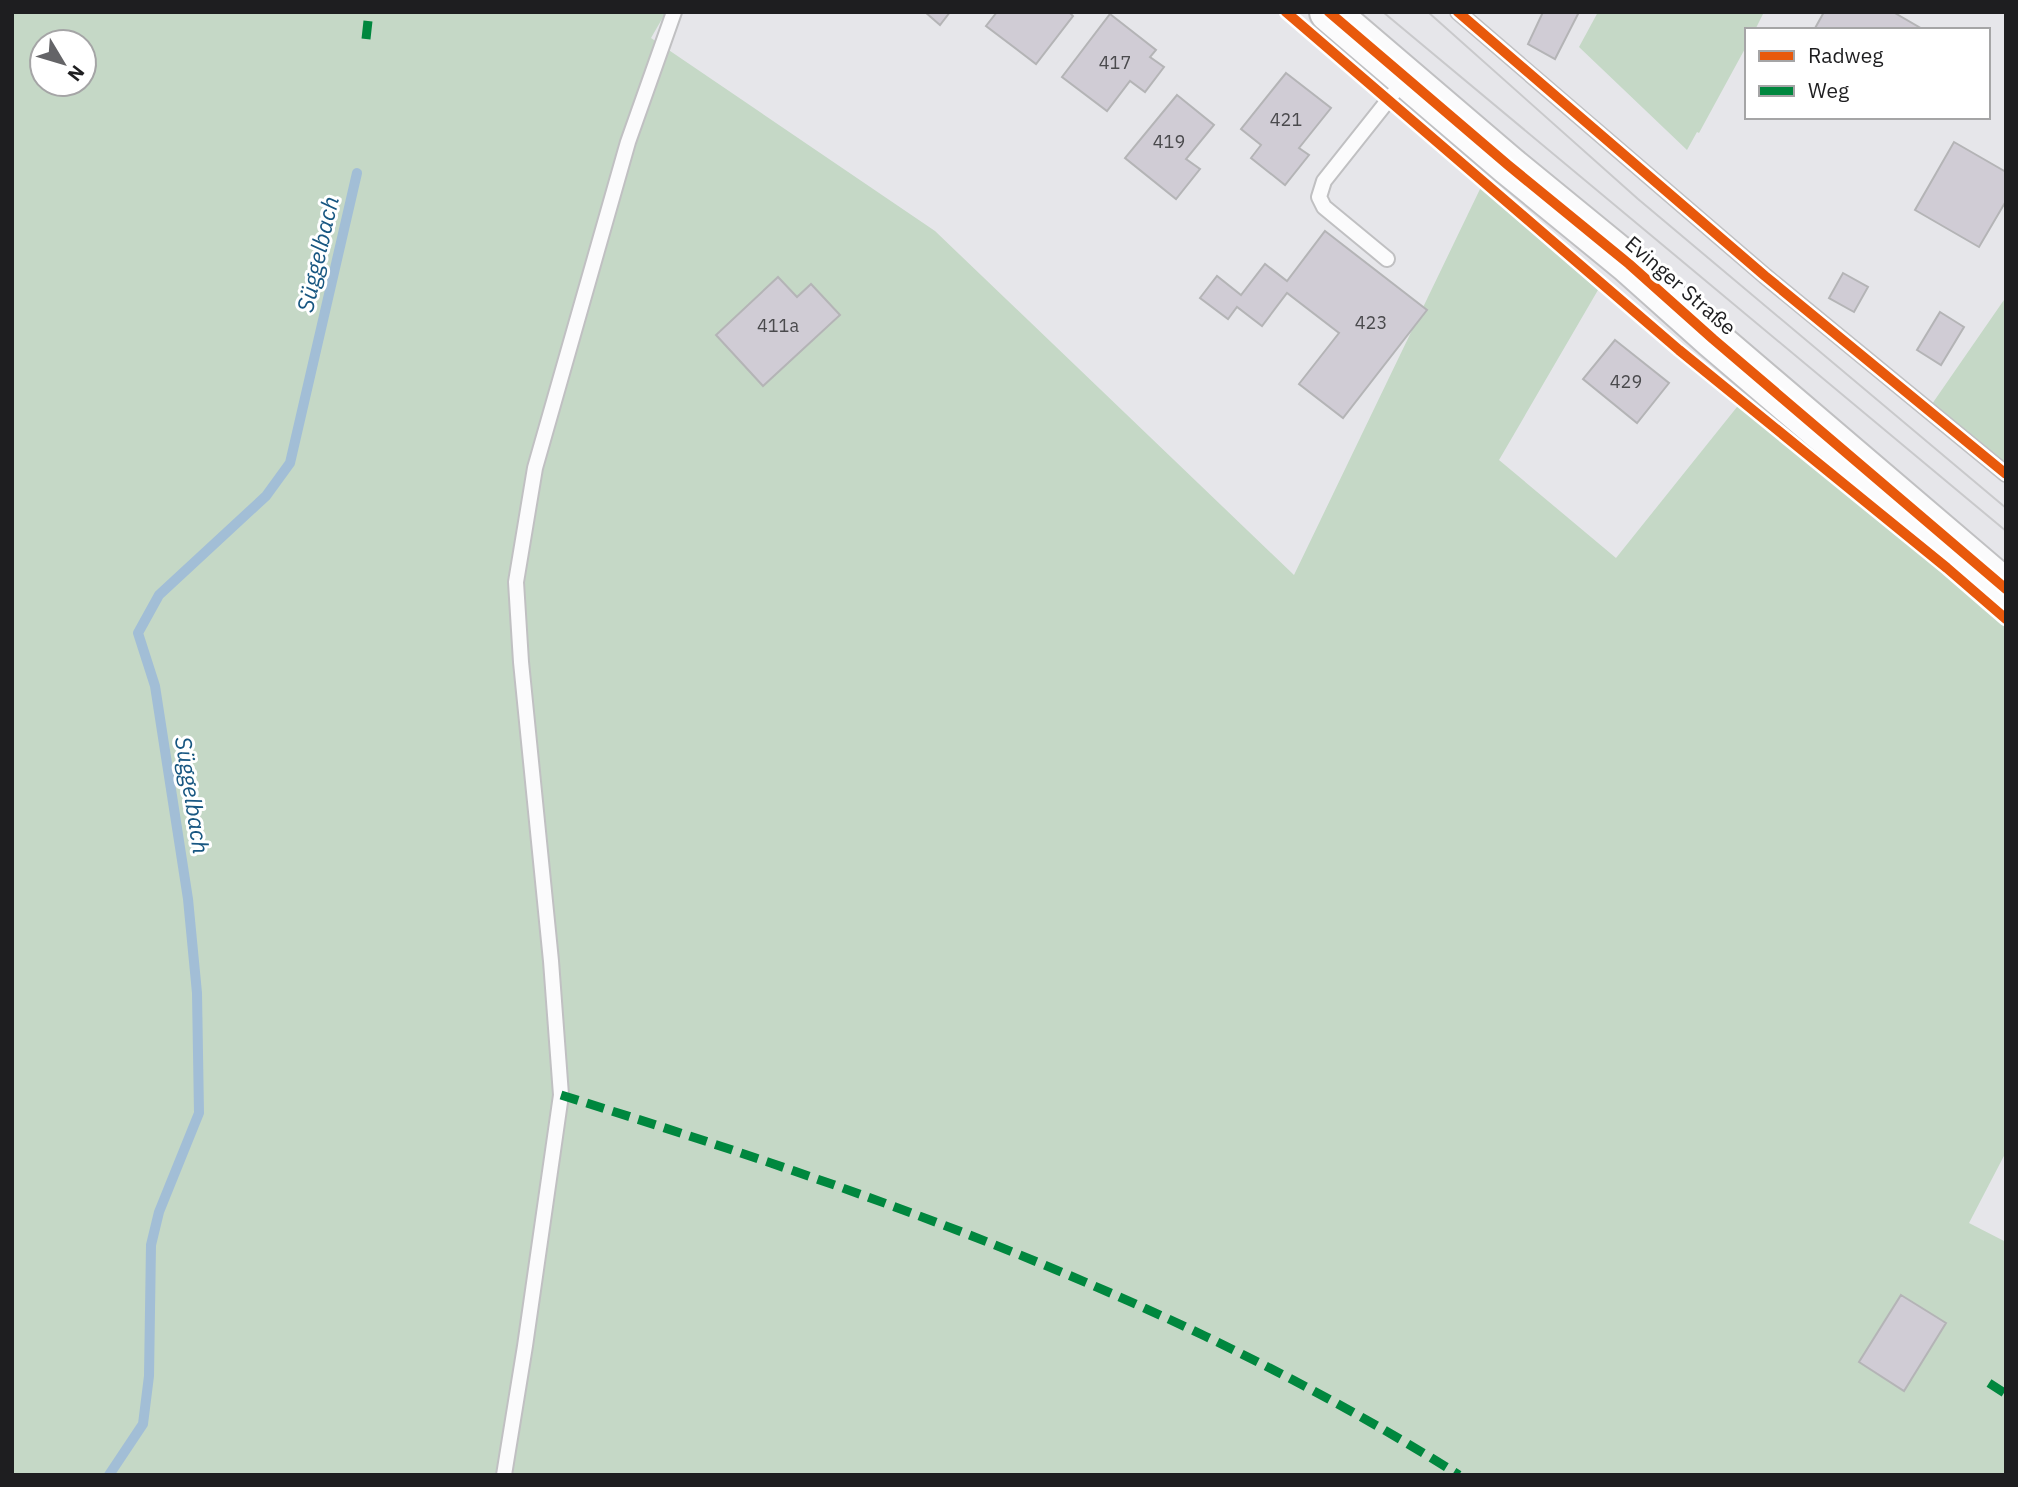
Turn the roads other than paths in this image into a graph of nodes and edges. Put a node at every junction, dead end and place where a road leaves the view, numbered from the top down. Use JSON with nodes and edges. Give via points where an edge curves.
{"nodes":[{"id":1,"x":674,"y":12,"type":"edge"},
{"id":2,"x":1329,"y":12,"type":"edge"},
{"id":3,"x":1458,"y":12,"type":"edge"},
{"id":4,"x":1406,"y":78,"type":"junction"},
{"id":5,"x":1387,"y":259,"type":"dead end"},
{"id":6,"x":2006,"y":474,"type":"edge"},
{"id":7,"x":2006,"y":589,"type":"edge"},
{"id":8,"x":504,"y":1475,"type":"edge"}],
"edges":[{"from":1,"to":8,"type":"lane","via":[[628,142],[535,468],[516,582],[561,1095]]},
{"from":2,"to":4,"type":"main road","name":"Evinger Straße"},
{"from":3,"to":6,"type":"lane","via":[[1765,276]]},
{"from":4,"to":5,"type":"lane","via":[[1324,181],[1319,197],[1324,207]]},
{"from":4,"to":7,"type":"main road","name":"Evinger Straße"}]}
